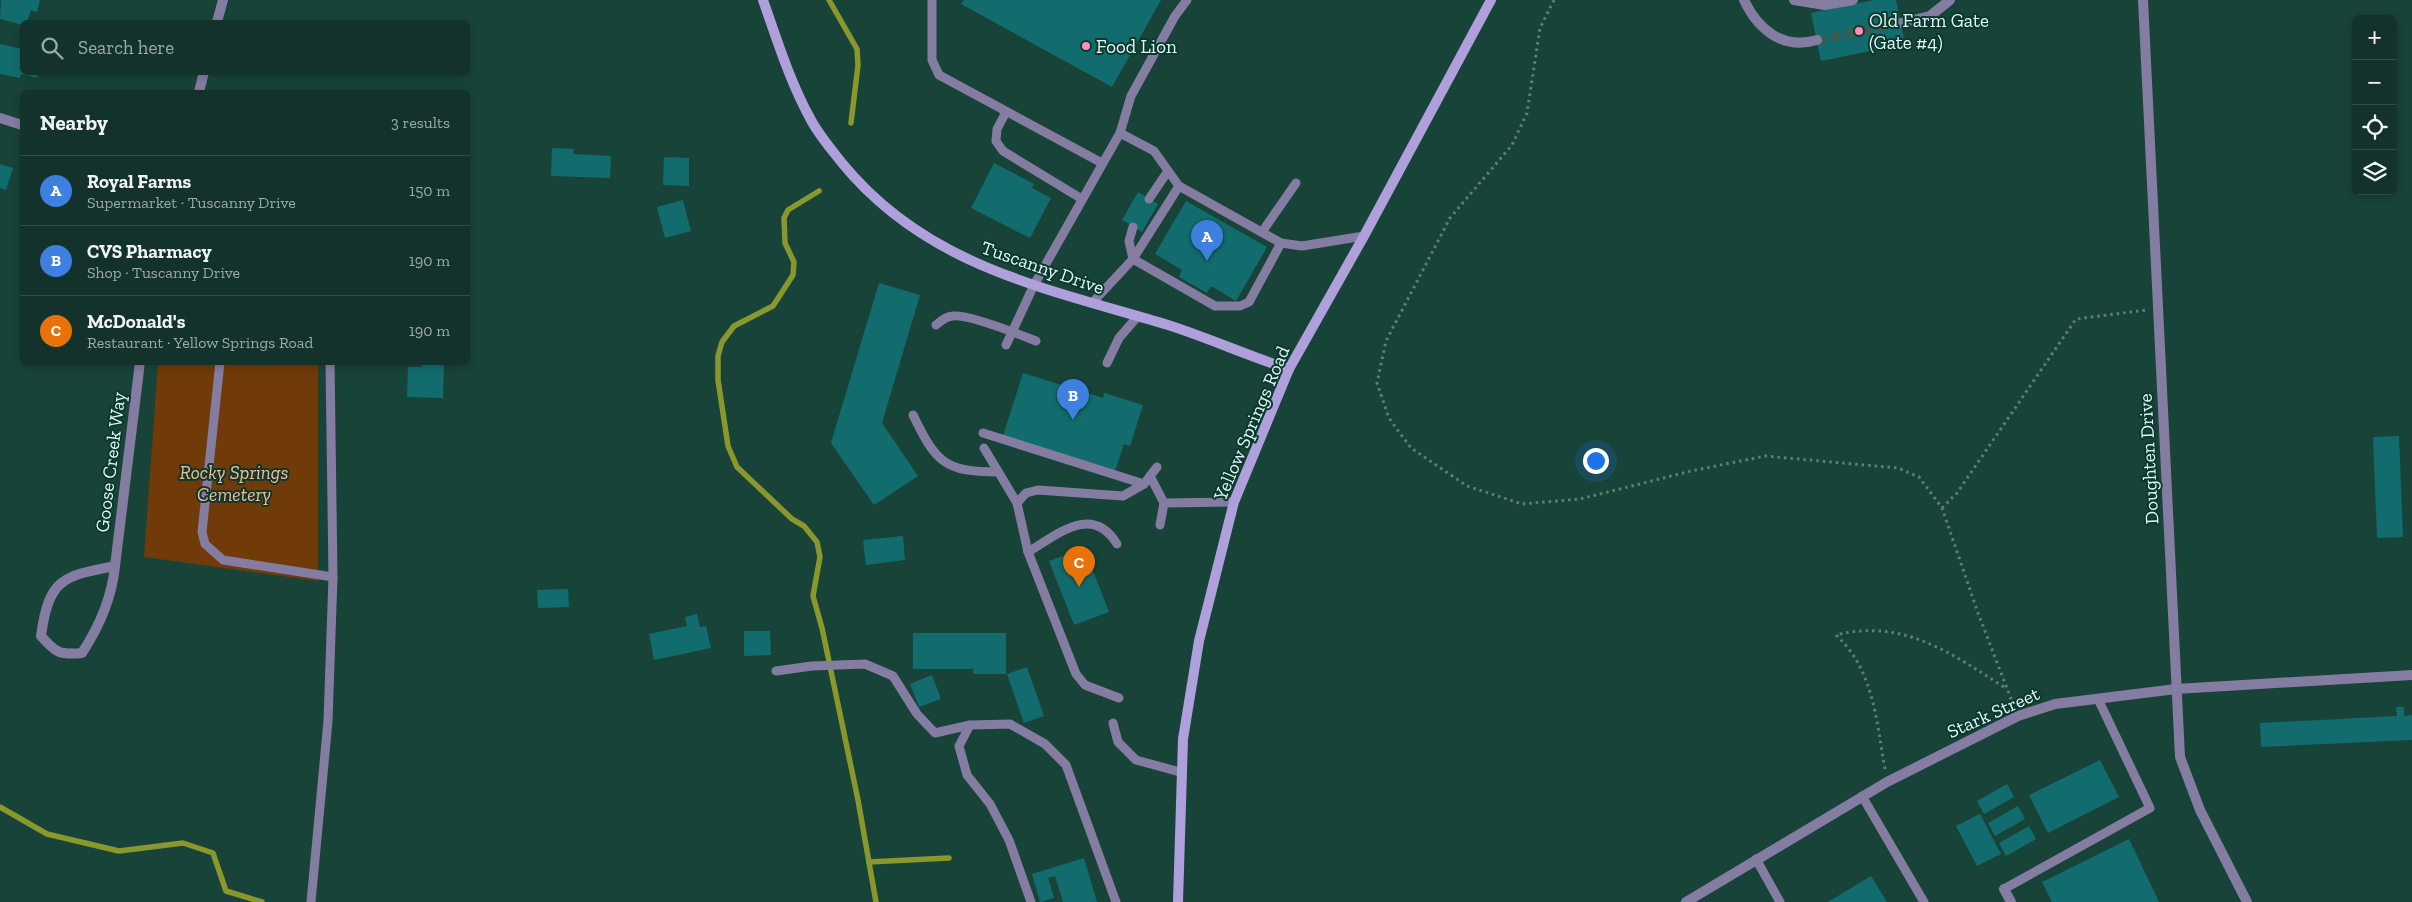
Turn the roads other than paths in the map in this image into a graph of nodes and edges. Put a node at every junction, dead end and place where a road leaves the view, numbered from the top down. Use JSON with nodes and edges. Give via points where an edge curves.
{"nodes":[{"id":1,"x":223,"y":0,"type":"edge"},
{"id":2,"x":763,"y":0,"type":"edge"},
{"id":3,"x":932,"y":0,"type":"edge"},
{"id":4,"x":1187,"y":0,"type":"edge"},
{"id":5,"x":1491,"y":0,"type":"edge"},
{"id":6,"x":1744,"y":0,"type":"edge"},
{"id":7,"x":1794,"y":0,"type":"edge"},
{"id":8,"x":1853,"y":0,"type":"edge"},
{"id":9,"x":1950,"y":0,"type":"edge"},
{"id":10,"x":2143,"y":0,"type":"edge"},
{"id":11,"x":218,"y":20,"type":"edge"},
{"id":12,"x":1901,"y":23,"type":"tunnel mouth"},
{"id":13,"x":1817,"y":40,"type":"tunnel mouth"},
{"id":14,"x":203,"y":75,"type":"edge"},
{"id":15,"x":200,"y":90,"type":"edge"},
{"id":16,"x":1006,"y":112,"type":"junction"},
{"id":17,"x":0,"y":118,"type":"edge"},
{"id":18,"x":20,"y":124,"type":"edge"},
{"id":19,"x":1120,"y":133,"type":"junction"},
{"id":20,"x":1102,"y":163,"type":"junction"},
{"id":21,"x":1168,"y":171,"type":"junction"},
{"id":22,"x":1296,"y":183,"type":"dead end"},
{"id":23,"x":1179,"y":186,"type":"junction"},
{"id":24,"x":1082,"y":199,"type":"junction"},
{"id":25,"x":1149,"y":199,"type":"dead end"},
{"id":26,"x":1133,"y":227,"type":"dead end"},
{"id":27,"x":1262,"y":232,"type":"junction"},
{"id":28,"x":1364,"y":236,"type":"junction"},
{"id":29,"x":1281,"y":244,"type":"junction"},
{"id":30,"x":1133,"y":259,"type":"junction"},
{"id":31,"x":1034,"y":285,"type":"junction"},
{"id":32,"x":1092,"y":303,"type":"junction"},
{"id":33,"x":1138,"y":316,"type":"junction"},
{"id":34,"x":936,"y":325,"type":"dead end"},
{"id":35,"x":1013,"y":331,"type":"junction"},
{"id":36,"x":1036,"y":342,"type":"dead end"},
{"id":37,"x":1006,"y":345,"type":"dead end"},
{"id":38,"x":1107,"y":364,"type":"dead end"},
{"id":39,"x":140,"y":365,"type":"edge"},
{"id":40,"x":220,"y":365,"type":"edge"},
{"id":41,"x":330,"y":365,"type":"edge"},
{"id":42,"x":1289,"y":369,"type":"junction"},
{"id":43,"x":912,"y":415,"type":"dead end"},
{"id":44,"x":983,"y":433,"type":"dead end"},
{"id":45,"x":984,"y":448,"type":"dead end"},
{"id":46,"x":1157,"y":467,"type":"dead end"},
{"id":47,"x":998,"y":472,"type":"junction"},
{"id":48,"x":1150,"y":476,"type":"junction"},
{"id":49,"x":1144,"y":484,"type":"junction"},
{"id":50,"x":1234,"y":502,"type":"junction"},
{"id":51,"x":1017,"y":503,"type":"junction"},
{"id":52,"x":1164,"y":503,"type":"junction"},
{"id":53,"x":1160,"y":525,"type":"dead end"},
{"id":54,"x":1117,"y":544,"type":"dead end"},
{"id":55,"x":1028,"y":552,"type":"junction"},
{"id":56,"x":115,"y":566,"type":"junction"},
{"id":57,"x":333,"y":577,"type":"junction"},
{"id":58,"x":776,"y":671,"type":"dead end"},
{"id":59,"x":2412,"y":675,"type":"edge"},
{"id":60,"x":2176,"y":689,"type":"junction"},
{"id":61,"x":1119,"y":698,"type":"dead end"},
{"id":62,"x":2098,"y":699,"type":"junction"},
{"id":63,"x":1113,"y":723,"type":"dead end"},
{"id":64,"x":970,"y":725,"type":"junction"},
{"id":65,"x":1180,"y":772,"type":"junction"},
{"id":66,"x":1862,"y":796,"type":"junction"},
{"id":67,"x":1756,"y":859,"type":"junction"},
{"id":68,"x":2004,"y":889,"type":"joint"},
{"id":69,"x":311,"y":902,"type":"edge"},
{"id":70,"x":1031,"y":902,"type":"edge"},
{"id":71,"x":1116,"y":902,"type":"edge"},
{"id":72,"x":1178,"y":902,"type":"edge"},
{"id":73,"x":1686,"y":902,"type":"edge"},
{"id":74,"x":1780,"y":902,"type":"edge"},
{"id":75,"x":1924,"y":902,"type":"edge"},
{"id":76,"x":2011,"y":902,"type":"edge"},
{"id":77,"x":2247,"y":902,"type":"edge"}],
"edges":[{"from":1,"to":11,"type":"street"},
{"from":2,"to":31,"type":"main road","name":"Tuscanny Drive","via":[[811,121],[827,145],[870,194],[888,212],[940,246],[1001,275]]},
{"from":3,"to":16,"type":"lane","via":[[932,60],[939,76]]},
{"from":4,"to":19,"type":"lane","via":[[1131,96]]},
{"from":5,"to":28,"type":"main road","name":"Yellow Springs Road"},
{"from":6,"to":13,"type":"street","via":[[1766,32],[1787,43]]},
{"from":7,"to":8,"type":"street","via":[[1825,5]]},
{"from":9,"to":12,"type":"street","via":[[1930,16]]},
{"from":10,"to":60,"type":"street","name":"Doughten Drive"},
{"from":14,"to":15,"type":"street"},
{"from":16,"to":20,"type":"lane"},
{"from":16,"to":24,"type":"lane","via":[[997,130],[996,141],[1003,150]]},
{"from":17,"to":18,"type":"street"},
{"from":19,"to":20,"type":"lane"},
{"from":19,"to":21,"type":"lane","via":[[1154,152]]},
{"from":20,"to":24,"type":"lane"},
{"from":21,"to":23,"type":"lane"},
{"from":21,"to":25,"type":"lane"},
{"from":22,"to":27,"type":"lane"},
{"from":23,"to":27,"type":"lane"},
{"from":23,"to":30,"type":"lane"},
{"from":24,"to":31,"type":"lane"},
{"from":26,"to":30,"type":"lane","via":[[1129,241]]},
{"from":27,"to":29,"type":"lane"},
{"from":28,"to":29,"type":"lane","via":[[1302,246]]},
{"from":28,"to":42,"type":"main road","name":"Yellow Springs Road"},
{"from":29,"to":30,"type":"lane","via":[[1249,302],[1240,306],[1216,306]]},
{"from":30,"to":32,"type":"lane"},
{"from":31,"to":32,"type":"main road","name":"Tuscanny Drive"},
{"from":31,"to":35,"type":"lane"},
{"from":32,"to":33,"type":"main road","name":"Tuscanny Drive"},
{"from":33,"to":38,"type":"lane","via":[[1118,338]]},
{"from":33,"to":42,"type":"main road","name":"Tuscanny Drive"},
{"from":34,"to":35,"type":"lane","via":[[954,315]]},
{"from":35,"to":36,"type":"lane"},
{"from":35,"to":37,"type":"lane"},
{"from":39,"to":56,"type":"street","name":"Goose Creek Way"},
{"from":40,"to":57,"type":"lane","via":[[202,532],[205,544],[223,560]]},
{"from":41,"to":57,"type":"lane"},
{"from":42,"to":50,"type":"main road","name":"Yellow Springs Road"},
{"from":43,"to":47,"type":"lane","via":[[929,448],[950,467],[972,472]]},
{"from":44,"to":49,"type":"lane"},
{"from":45,"to":47,"type":"lane"},
{"from":46,"to":48,"type":"lane"},
{"from":47,"to":51,"type":"lane"},
{"from":48,"to":49,"type":"lane"},
{"from":48,"to":52,"type":"lane"},
{"from":49,"to":51,"type":"lane","via":[[1123,496],[1038,490],[1026,494]]},
{"from":50,"to":52,"type":"lane"},
{"from":50,"to":65,"type":"main road","name":"Yellow Springs Road","via":[[1199,641]]},
{"from":51,"to":55,"type":"lane"},
{"from":52,"to":53,"type":"lane"},
{"from":54,"to":55,"type":"lane","via":[[1104,528],[1083,524],[1073,526]]},
{"from":55,"to":61,"type":"lane","via":[[1076,674],[1085,685]]},
{"from":56,"to":56,"type":"street","name":"Goose Creek Way","via":[[113,584],[95,634],[82,653],[63,655],[53,650],[41,636],[44,616],[56,587],[75,574]]},
{"from":57,"to":69,"type":"lane","via":[[328,721]]},
{"from":58,"to":64,"type":"lane","via":[[865,664],[893,676],[917,714],[935,732]]},
{"from":59,"to":60,"type":"street","name":"Stark Street"},
{"from":60,"to":62,"type":"street","name":"Stark Street"},
{"from":60,"to":77,"type":"street","name":"Doughten Drive","via":[[2180,757],[2186,778]]},
{"from":62,"to":66,"type":"street","name":"Stark Street","via":[[2055,704],[2018,716]]},
{"from":62,"to":68,"type":"lane","via":[[2150,808]]},
{"from":63,"to":65,"type":"lane","via":[[1118,742],[1136,760]]},
{"from":64,"to":70,"type":"lane","via":[[958,746],[967,775],[990,804],[1009,840]]},
{"from":64,"to":71,"type":"lane","via":[[1010,724],[1045,744],[1066,765]]},
{"from":65,"to":72,"type":"main road","name":"Yellow Springs Road"},
{"from":66,"to":67,"type":"street","name":"Stark Street"},
{"from":66,"to":75,"type":"lane"},
{"from":67,"to":73,"type":"street","name":"Stark Street"},
{"from":67,"to":74,"type":"lane"},
{"from":68,"to":76,"type":"street"}]}
